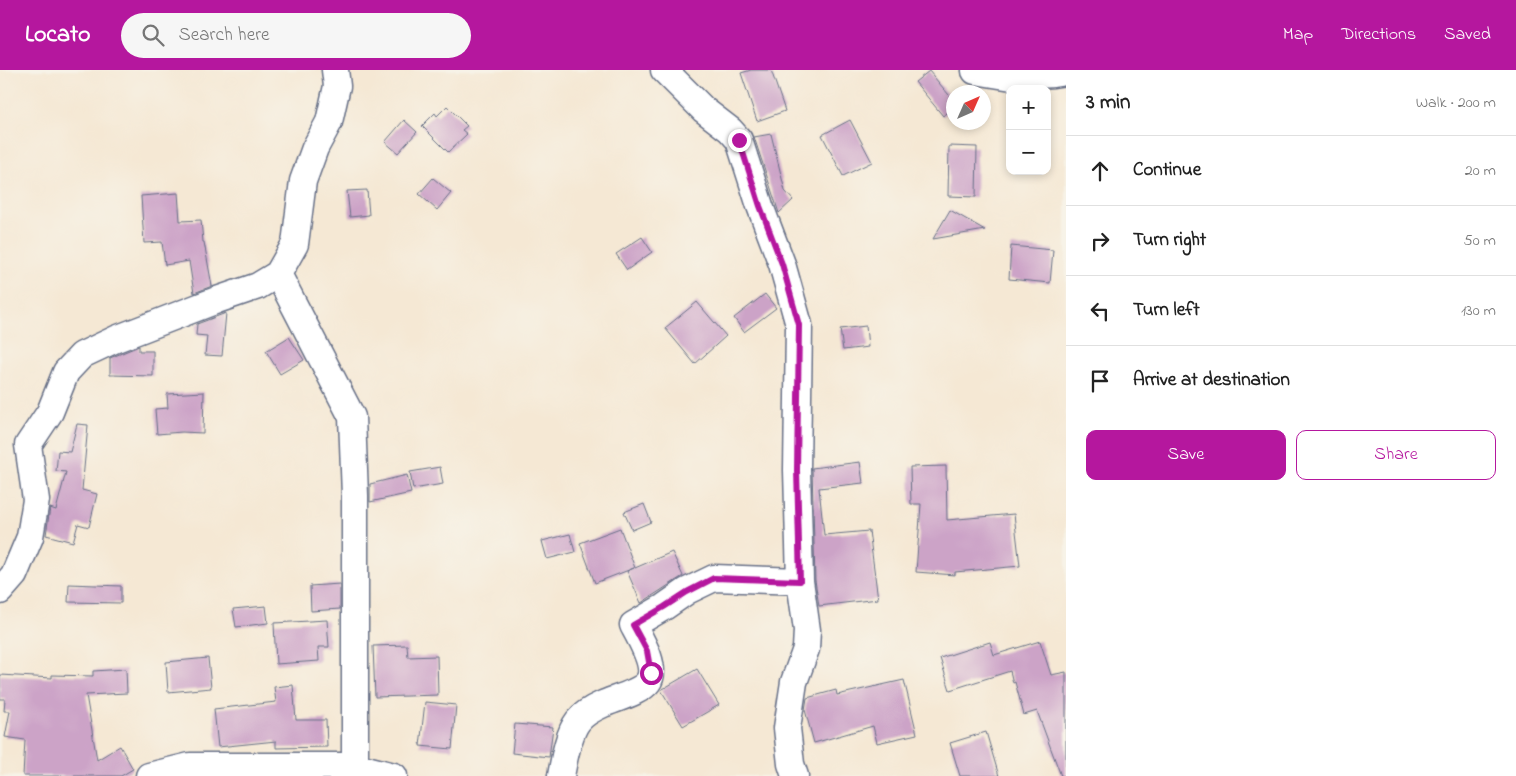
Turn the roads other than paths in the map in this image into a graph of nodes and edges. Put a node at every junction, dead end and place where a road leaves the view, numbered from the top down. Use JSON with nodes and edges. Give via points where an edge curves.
{"nodes":[{"id":1,"x":336,"y":70,"type":"edge"},
{"id":2,"x":664,"y":70,"type":"edge"},
{"id":3,"x":975,"y":71,"type":"edge"},
{"id":4,"x":1066,"y":72,"type":"edge"},
{"id":5,"x":278,"y":274,"type":"junction"},
{"id":6,"x":800,"y":581,"type":"junction"},
{"id":7,"x":0,"y":590,"type":"edge"},
{"id":8,"x":354,"y":771,"type":"edge"},
{"id":9,"x":149,"y":776,"type":"edge"},
{"id":10,"x":394,"y":776,"type":"edge"},
{"id":11,"x":561,"y":776,"type":"edge"},
{"id":12,"x":795,"y":776,"type":"edge"}],
"edges":[{"from":1,"to":5,"type":"street","via":[[337,86],[329,122],[303,181],[296,244]]},
{"from":2,"to":6,"type":"street","via":[[739,140],[782,264],[799,325],[797,470]]},
{"from":3,"to":4,"type":"street","via":[[1012,77]]},
{"from":5,"to":7,"type":"street","via":[[258,286],[116,339],[82,355],[66,372],[50,412],[28,445],[36,500],[30,537],[14,576]]},
{"from":5,"to":8,"type":"street","via":[[352,417],[355,496]]},
{"from":6,"to":11,"type":"street","via":[[714,578],[633,625],[647,651],[651,673],[648,682],[639,689],[592,708],[578,721],[568,743]]},
{"from":6,"to":12,"type":"street","via":[[807,630],[806,649],[794,682],[787,728]]},
{"from":8,"to":9,"type":"street","via":[[190,766]]},
{"from":8,"to":10,"type":"street"}]}
